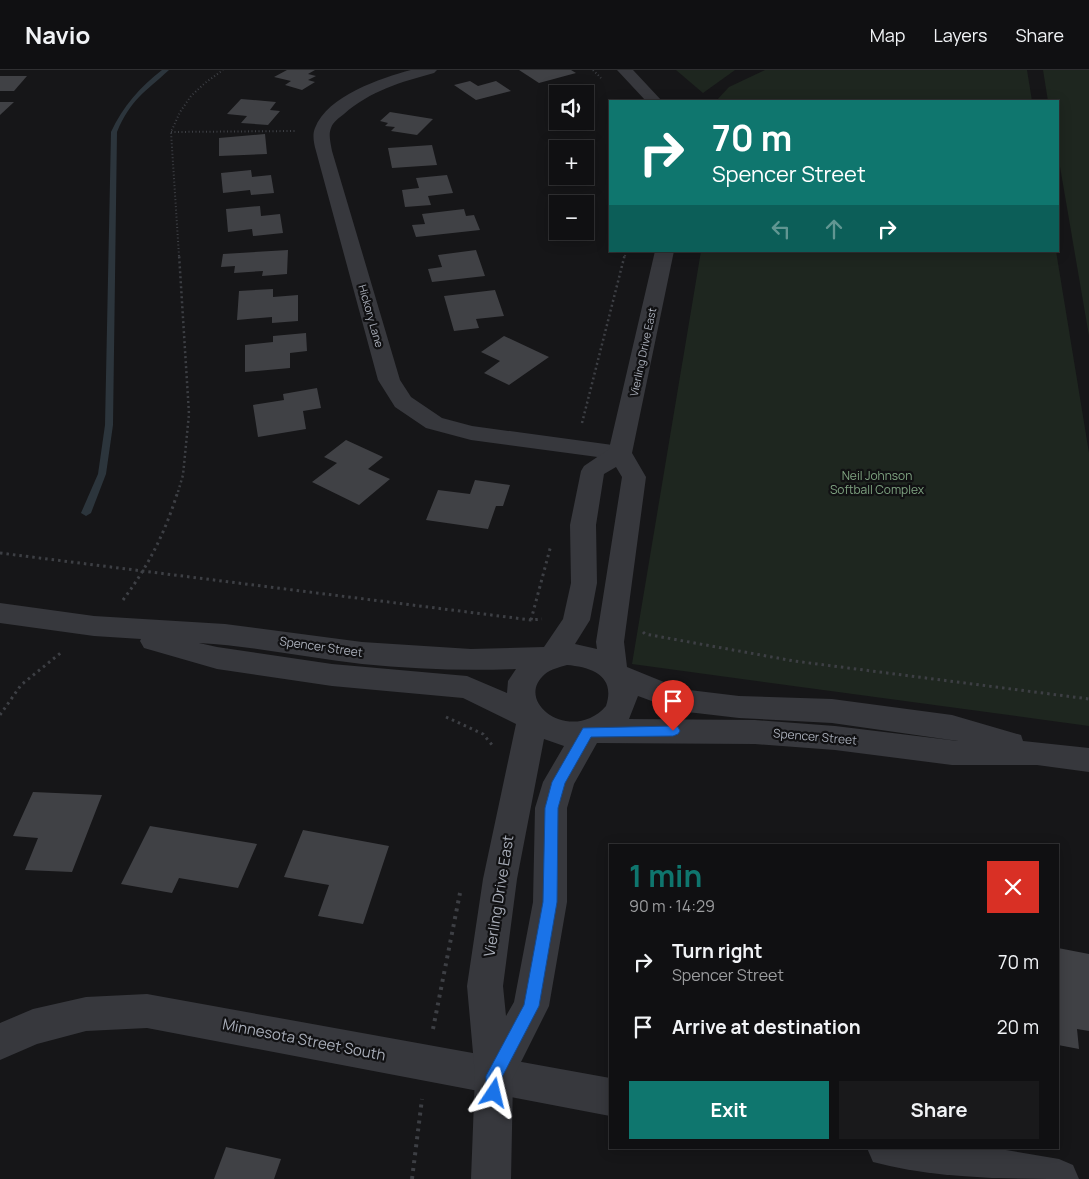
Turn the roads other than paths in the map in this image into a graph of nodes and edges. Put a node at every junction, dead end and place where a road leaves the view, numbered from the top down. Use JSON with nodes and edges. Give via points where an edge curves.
{"nodes":[{"id":1,"x":429,"y":70,"type":"edge"},
{"id":2,"x":625,"y":70,"type":"edge"},
{"id":3,"x":653,"y":100,"type":"edge"},
{"id":4,"x":665,"y":252,"type":"edge"},
{"id":5,"x":620,"y":453,"type":"junction"},
{"id":6,"x":0,"y":613,"type":"edge"},
{"id":7,"x":94,"y":626,"type":"junction"},
{"id":8,"x":550,"y":657,"type":"junction"},
{"id":9,"x":616,"y":674,"type":"junction"},
{"id":10,"x":531,"y":718,"type":"junction"},
{"id":11,"x":590,"y":732,"type":"junction"},
{"id":12,"x":1038,"y":753,"type":"junction"},
{"id":13,"x":1089,"y":760,"type":"edge"},
{"id":14,"x":0,"y":1042,"type":"edge"},
{"id":15,"x":494,"y":1076,"type":"junction"},
{"id":16,"x":609,"y":1097,"type":"edge"},
{"id":17,"x":893,"y":1149,"type":"edge"},
{"id":18,"x":491,"y":1179,"type":"edge"},
{"id":19,"x":1059,"y":1179,"type":"edge"}],
"edges":[{"from":1,"to":5,"type":"street","name":"Hickory Lane","via":[[364,91],[344,104],[322,130],[324,151],[389,380],[403,402],[434,423],[471,433]]},
{"from":2,"to":3,"type":"street"},
{"from":4,"to":5,"type":"street","name":"Vierling Drive East"},
{"from":5,"to":8,"type":"street","via":[[593,471],[583,525],[584,583],[576,620]]},
{"from":5,"to":9,"type":"street","via":[[634,478],[610,642]]},
{"from":6,"to":7,"type":"street","name":"Spencer Street"},
{"from":7,"to":8,"type":"street","name":"Spencer Street","via":[[225,634],[362,653],[471,660]]},
{"from":7,"to":10,"type":"street","name":"Spencer Street","via":[[217,658],[332,675],[467,687]]},
{"from":8,"to":9,"type":"street","via":[[582,655],[597,659]]},
{"from":8,"to":10,"type":"street","via":[[534,666],[524,677],[520,690],[522,704]]},
{"from":9,"to":11,"type":"street","via":[[623,690],[622,703],[606,725]]},
{"from":9,"to":12,"type":"street","name":"Spencer Street","via":[[679,700],[739,707],[832,711],[952,727]]},
{"from":10,"to":11,"type":"street","via":[[558,733]]},
{"from":10,"to":15,"type":"street","name":"Vierling Drive East","via":[[500,879],[485,986]]},
{"from":11,"to":12,"type":"street","name":"Spencer Street","via":[[755,732],[952,752]]},
{"from":11,"to":15,"type":"street","name":"Vierling Drive East","via":[[558,782],[551,808],[550,902],[531,1006]]},
{"from":12,"to":13,"type":"street","name":"Spencer Street"},
{"from":14,"to":15,"type":"street","name":"Minnesota Street South","via":[[33,1027],[86,1014],[147,1011]]},
{"from":15,"to":16,"type":"street","name":"Minnesota Street South"},
{"from":15,"to":18,"type":"street","name":"Vierling Drive East"},
{"from":17,"to":19,"type":"street"}]}
